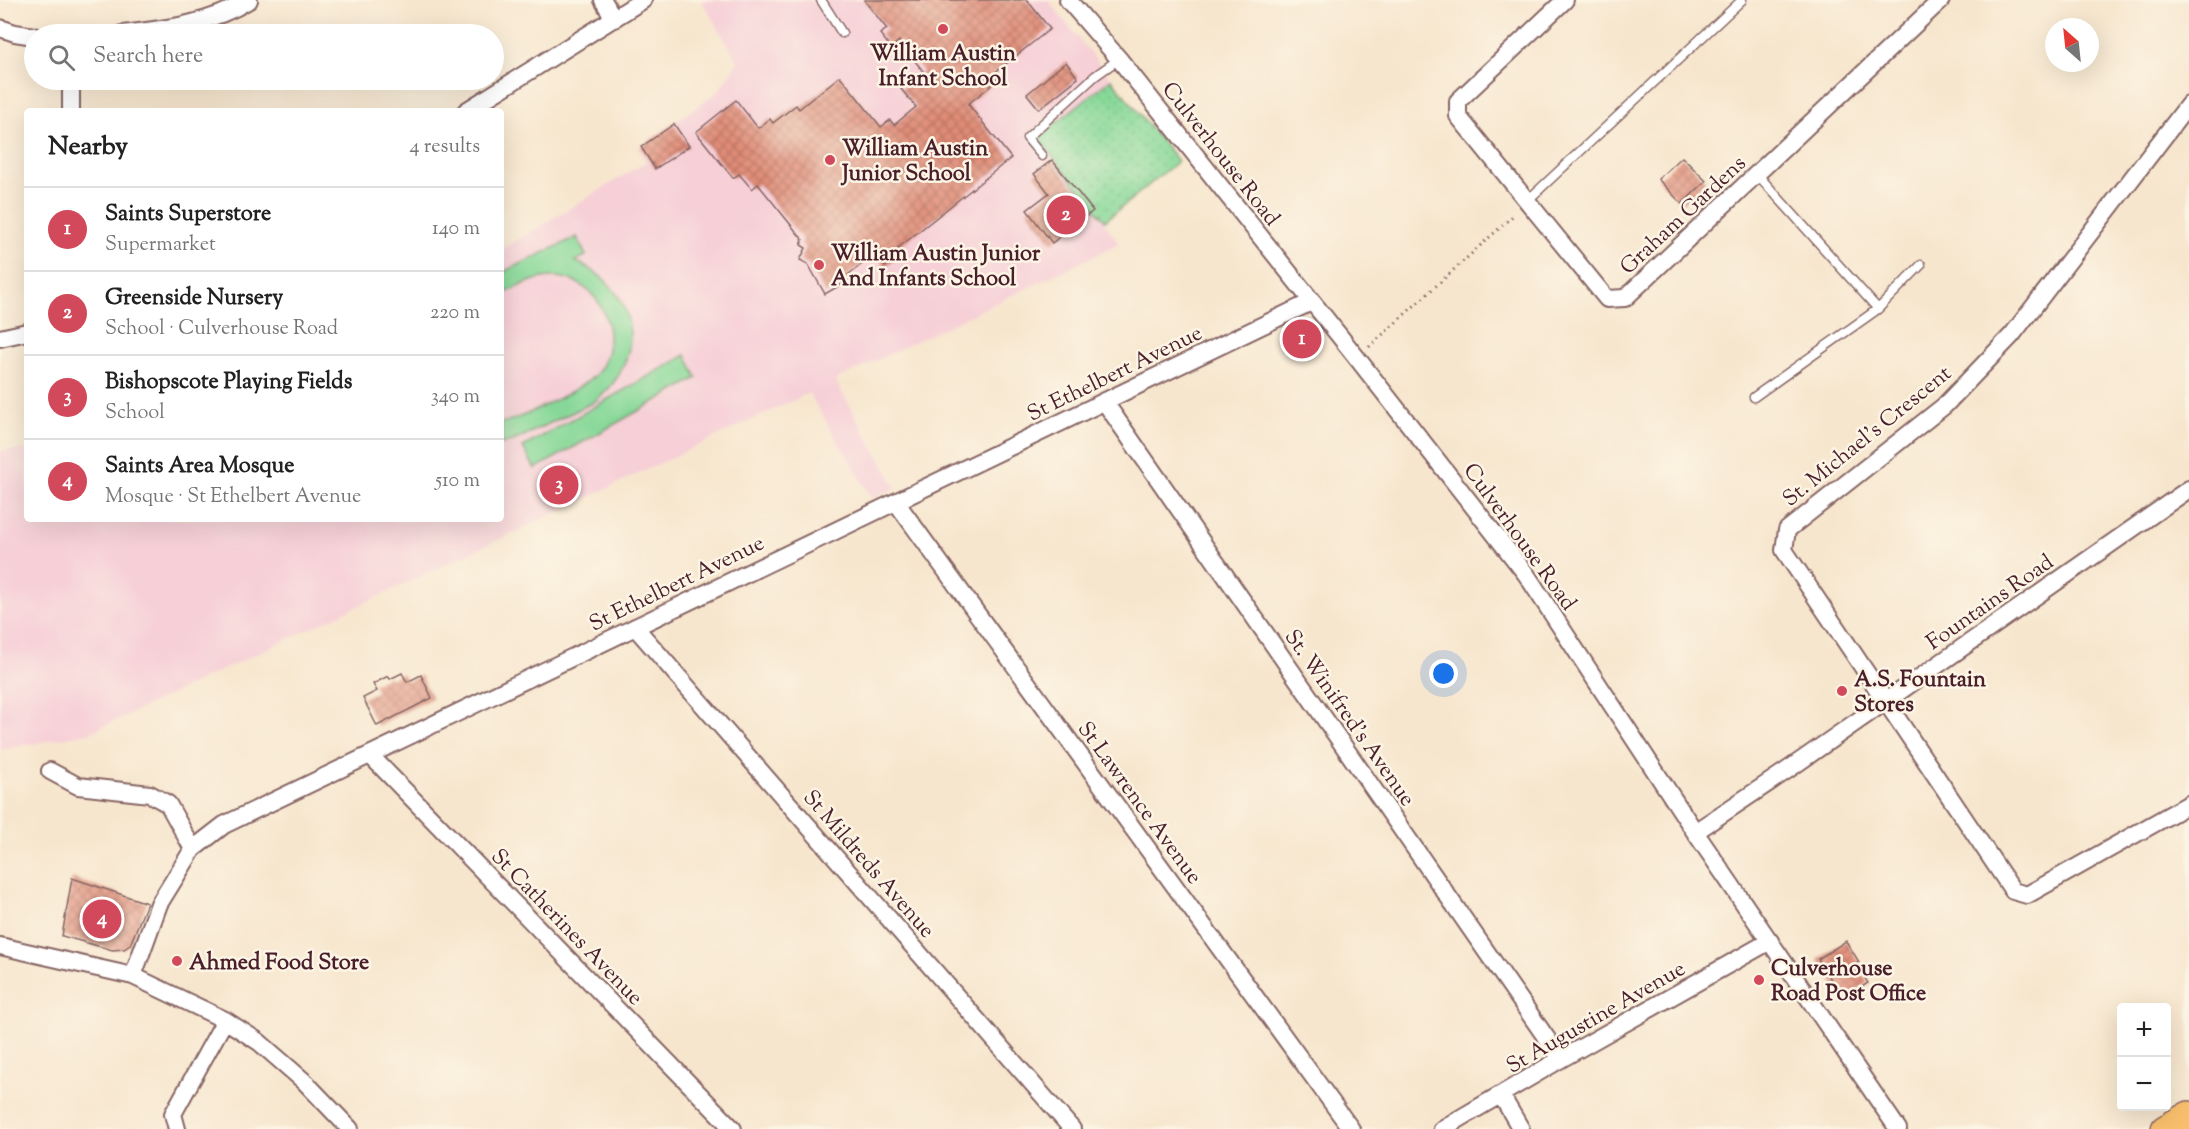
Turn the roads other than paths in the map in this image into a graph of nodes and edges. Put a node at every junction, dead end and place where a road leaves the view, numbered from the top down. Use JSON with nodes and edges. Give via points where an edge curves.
{"nodes":[{"id":1,"x":249,"y":0,"type":"edge"},
{"id":2,"x":603,"y":0,"type":"edge"},
{"id":3,"x":643,"y":0,"type":"edge"},
{"id":4,"x":821,"y":0,"type":"edge"},
{"id":5,"x":1068,"y":0,"type":"edge"},
{"id":6,"x":1565,"y":0,"type":"edge"},
{"id":7,"x":1742,"y":0,"type":"edge"},
{"id":8,"x":1941,"y":0,"type":"edge"},
{"id":9,"x":229,"y":5,"type":"edge"},
{"id":10,"x":614,"y":19,"type":"junction"},
{"id":11,"x":184,"y":24,"type":"edge"},
{"id":12,"x":0,"y":28,"type":"edge"},
{"id":13,"x":842,"y":33,"type":"dead end"},
{"id":14,"x":24,"y":34,"type":"edge"},
{"id":15,"x":1119,"y":59,"type":"junction"},
{"id":16,"x":504,"y":87,"type":"edge"},
{"id":17,"x":71,"y":90,"type":"edge"},
{"id":18,"x":500,"y":90,"type":"edge"},
{"id":19,"x":2189,"y":104,"type":"edge"},
{"id":20,"x":71,"y":108,"type":"edge"},
{"id":21,"x":471,"y":108,"type":"edge"},
{"id":22,"x":1042,"y":156,"type":"dead end"},
{"id":23,"x":1756,"y":174,"type":"junction"},
{"id":24,"x":1528,"y":200,"type":"junction"},
{"id":25,"x":1921,"y":266,"type":"dead end"},
{"id":26,"x":1311,"y":302,"type":"junction"},
{"id":27,"x":1878,"y":309,"type":"junction"},
{"id":28,"x":24,"y":333,"type":"edge"},
{"id":29,"x":0,"y":338,"type":"edge"},
{"id":30,"x":1754,"y":397,"type":"dead end"},
{"id":31,"x":1104,"y":401,"type":"junction"},
{"id":32,"x":2189,"y":489,"type":"edge"},
{"id":33,"x":896,"y":502,"type":"junction"},
{"id":34,"x":634,"y":627,"type":"junction"},
{"id":35,"x":1884,"y":701,"type":"junction"},
{"id":36,"x":370,"y":755,"type":"junction"},
{"id":37,"x":50,"y":771,"type":"dead end"},
{"id":38,"x":2189,"y":804,"type":"edge"},
{"id":39,"x":1695,"y":832,"type":"junction"},
{"id":40,"x":193,"y":849,"type":"junction"},
{"id":41,"x":1770,"y":941,"type":"junction"},
{"id":42,"x":0,"y":946,"type":"edge"},
{"id":43,"x":133,"y":976,"type":"junction"},
{"id":44,"x":225,"y":1020,"type":"junction"},
{"id":45,"x":1561,"y":1059,"type":"junction"},
{"id":46,"x":1501,"y":1095,"type":"junction"},
{"id":47,"x":2189,"y":1115,"type":"edge"},
{"id":48,"x":177,"y":1129,"type":"edge"},
{"id":49,"x":351,"y":1129,"type":"edge"},
{"id":50,"x":734,"y":1129,"type":"edge"},
{"id":51,"x":1072,"y":1129,"type":"edge"},
{"id":52,"x":1351,"y":1129,"type":"edge"},
{"id":53,"x":1442,"y":1129,"type":"edge"},
{"id":54,"x":1521,"y":1129,"type":"edge"},
{"id":55,"x":1898,"y":1129,"type":"edge"},
{"id":56,"x":2165,"y":1129,"type":"edge"}],
"edges":[{"from":1,"to":9,"type":"street"},
{"from":2,"to":10,"type":"street"},
{"from":3,"to":10,"type":"street"},
{"from":4,"to":13,"type":"lane"},
{"from":5,"to":15,"type":"street","name":"Culverhouse Road"},
{"from":6,"to":24,"type":"street","name":"Graham Gardens","via":[[1458,101],[1458,116]]},
{"from":7,"to":24,"type":"lane"},
{"from":8,"to":23,"type":"street","name":"Graham Gardens"},
{"from":9,"to":11,"type":"street"},
{"from":10,"to":16,"type":"street"},
{"from":12,"to":14,"type":"street"},
{"from":15,"to":22,"type":"lane","via":[[1028,138]]},
{"from":15,"to":26,"type":"street","name":"Culverhouse Road"},
{"from":17,"to":20,"type":"street"},
{"from":18,"to":21,"type":"street"},
{"from":19,"to":35,"type":"street","name":"St. Michael's Crescent","via":[[1997,351],[1944,406],[1786,530],[1784,550]]},
{"from":23,"to":24,"type":"street","name":"Graham Gardens","via":[[1625,298],[1607,299]]},
{"from":23,"to":27,"type":"lane"},
{"from":25,"to":27,"type":"lane"},
{"from":26,"to":31,"type":"street","name":"St Ethelbert Avenue"},
{"from":26,"to":39,"type":"street","name":"Culverhouse Road","via":[[1526,574]]},
{"from":27,"to":30,"type":"lane"},
{"from":28,"to":29,"type":"street"},
{"from":31,"to":33,"type":"street","name":"St Ethelbert Avenue"},
{"from":31,"to":45,"type":"street","name":"St. Winifred's Avenue"},
{"from":32,"to":35,"type":"street","name":"Fountains Road"},
{"from":33,"to":34,"type":"street","name":"St Ethelbert Avenue"},
{"from":33,"to":52,"type":"street","name":"St Lawrence Avenue"},
{"from":34,"to":36,"type":"street","name":"St Ethelbert Avenue"},
{"from":34,"to":51,"type":"street","name":"St Mildreds Avenue"},
{"from":35,"to":38,"type":"street","name":"St. Michael's Crescent","via":[[2013,891],[2027,895]]},
{"from":35,"to":39,"type":"street","name":"Fountains Road"},
{"from":36,"to":40,"type":"street","name":"St Ethelbert Avenue","via":[[224,825]]},
{"from":36,"to":50,"type":"street","name":"St Catherines Avenue"},
{"from":37,"to":40,"type":"street","via":[[78,786],[150,794],[168,804]]},
{"from":39,"to":41,"type":"street","name":"Culverhouse Road"},
{"from":40,"to":43,"type":"street","name":"St Ethelbert Avenue","via":[[159,904]]},
{"from":41,"to":45,"type":"street","name":"St Augustine Avenue"},
{"from":41,"to":55,"type":"street","name":"Culverhouse Road"},
{"from":42,"to":43,"type":"street"},
{"from":43,"to":44,"type":"street"},
{"from":44,"to":48,"type":"street","via":[[173,1114]]},
{"from":44,"to":49,"type":"street","via":[[259,1042]]},
{"from":45,"to":46,"type":"street","name":"St Augustine Avenue"},
{"from":46,"to":53,"type":"street","name":"St Augustine Avenue"},
{"from":46,"to":54,"type":"street"},
{"from":47,"to":56,"type":"main road"}]}
